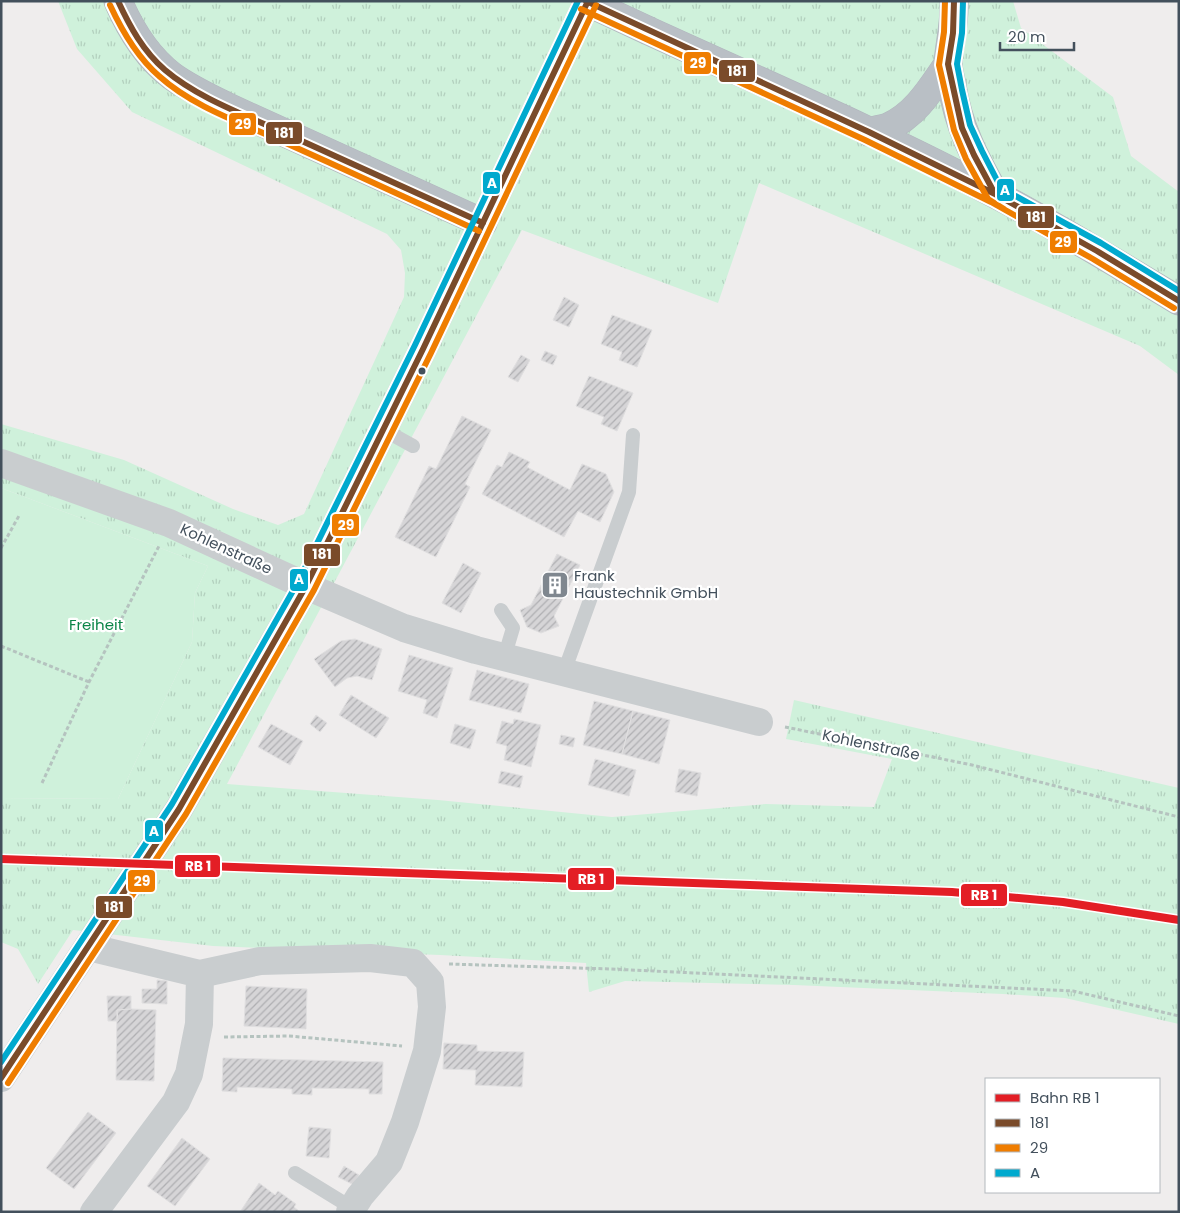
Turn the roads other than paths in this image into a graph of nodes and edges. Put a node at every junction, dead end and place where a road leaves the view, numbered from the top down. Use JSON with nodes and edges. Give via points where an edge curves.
{"nodes":[{"id":1,"x":118,"y":1,"type":"edge"},
{"id":2,"x":586,"y":1,"type":"edge"},
{"id":3,"x":954,"y":1,"type":"edge"},
{"id":4,"x":948,"y":64,"type":"junction"},
{"id":5,"x":869,"y":132,"type":"junction"},
{"id":6,"x":995,"y":194,"type":"junction"},
{"id":7,"x":483,"y":223,"type":"junction"},
{"id":8,"x":1179,"y":301,"type":"edge"},
{"id":9,"x":384,"y":430,"type":"junction"},
{"id":10,"x":633,"y":436,"type":"dead end"},
{"id":11,"x":413,"y":446,"type":"dead end"},
{"id":12,"x":1,"y":463,"type":"edge"},
{"id":13,"x":306,"y":586,"type":"junction"},
{"id":14,"x":501,"y":610,"type":"dead end"},
{"id":15,"x":504,"y":658,"type":"junction"},
{"id":16,"x":564,"y":672,"type":"junction"},
{"id":17,"x":759,"y":722,"type":"road end"},
{"id":18,"x":95,"y":938,"type":"junction"},
{"id":19,"x":200,"y":984,"type":"junction"},
{"id":20,"x":211,"y":1037,"type":"road end"},
{"id":21,"x":1,"y":1078,"type":"edge"},
{"id":22,"x":295,"y":1173,"type":"dead end"},
{"id":23,"x":351,"y":1210,"type":"edge"},
{"id":24,"x":94,"y":1212,"type":"edge"}],
"edges":[{"from":1,"to":7,"type":"highway","via":[[129,26],[149,53],[171,75],[195,91]]},
{"from":2,"to":5,"type":"highway","bridge":true},
{"from":2,"to":7,"type":"main road"},
{"from":3,"to":4,"type":"highway"},
{"from":4,"to":5,"type":"highway","via":[[919,104],[906,116]]},
{"from":4,"to":6,"type":"highway","via":[[962,128]]},
{"from":5,"to":6,"type":"highway"},
{"from":6,"to":8,"type":"highway"},
{"from":7,"to":9,"type":"main road"},
{"from":9,"to":11,"type":"lane"},
{"from":9,"to":13,"type":"main road"},
{"from":10,"to":16,"type":"lane","via":[[629,492]]},
{"from":12,"to":13,"type":"street","name":"Kohlenstraße","via":[[170,522]]},
{"from":13,"to":15,"type":"street","name":"Kohlenstraße","via":[[404,628]]},
{"from":13,"to":18,"type":"main road","via":[[179,809]]},
{"from":14,"to":15,"type":"lane","via":[[513,628]]},
{"from":15,"to":16,"type":"street","name":"Kohlenstraße"},
{"from":16,"to":17,"type":"street","name":"Kohlenstraße"},
{"from":18,"to":19,"type":"street"},
{"from":18,"to":21,"type":"main road"},
{"from":19,"to":20,"type":"lane","via":[[210,1002]]},
{"from":19,"to":23,"type":"street","via":[[260,960],[370,958],[413,963],[430,982],[432,1008],[427,1051],[405,1122],[389,1162]]},
{"from":19,"to":24,"type":"street","via":[[199,1024],[189,1074],[176,1102]]},
{"from":22,"to":23,"type":"lane"}]}
